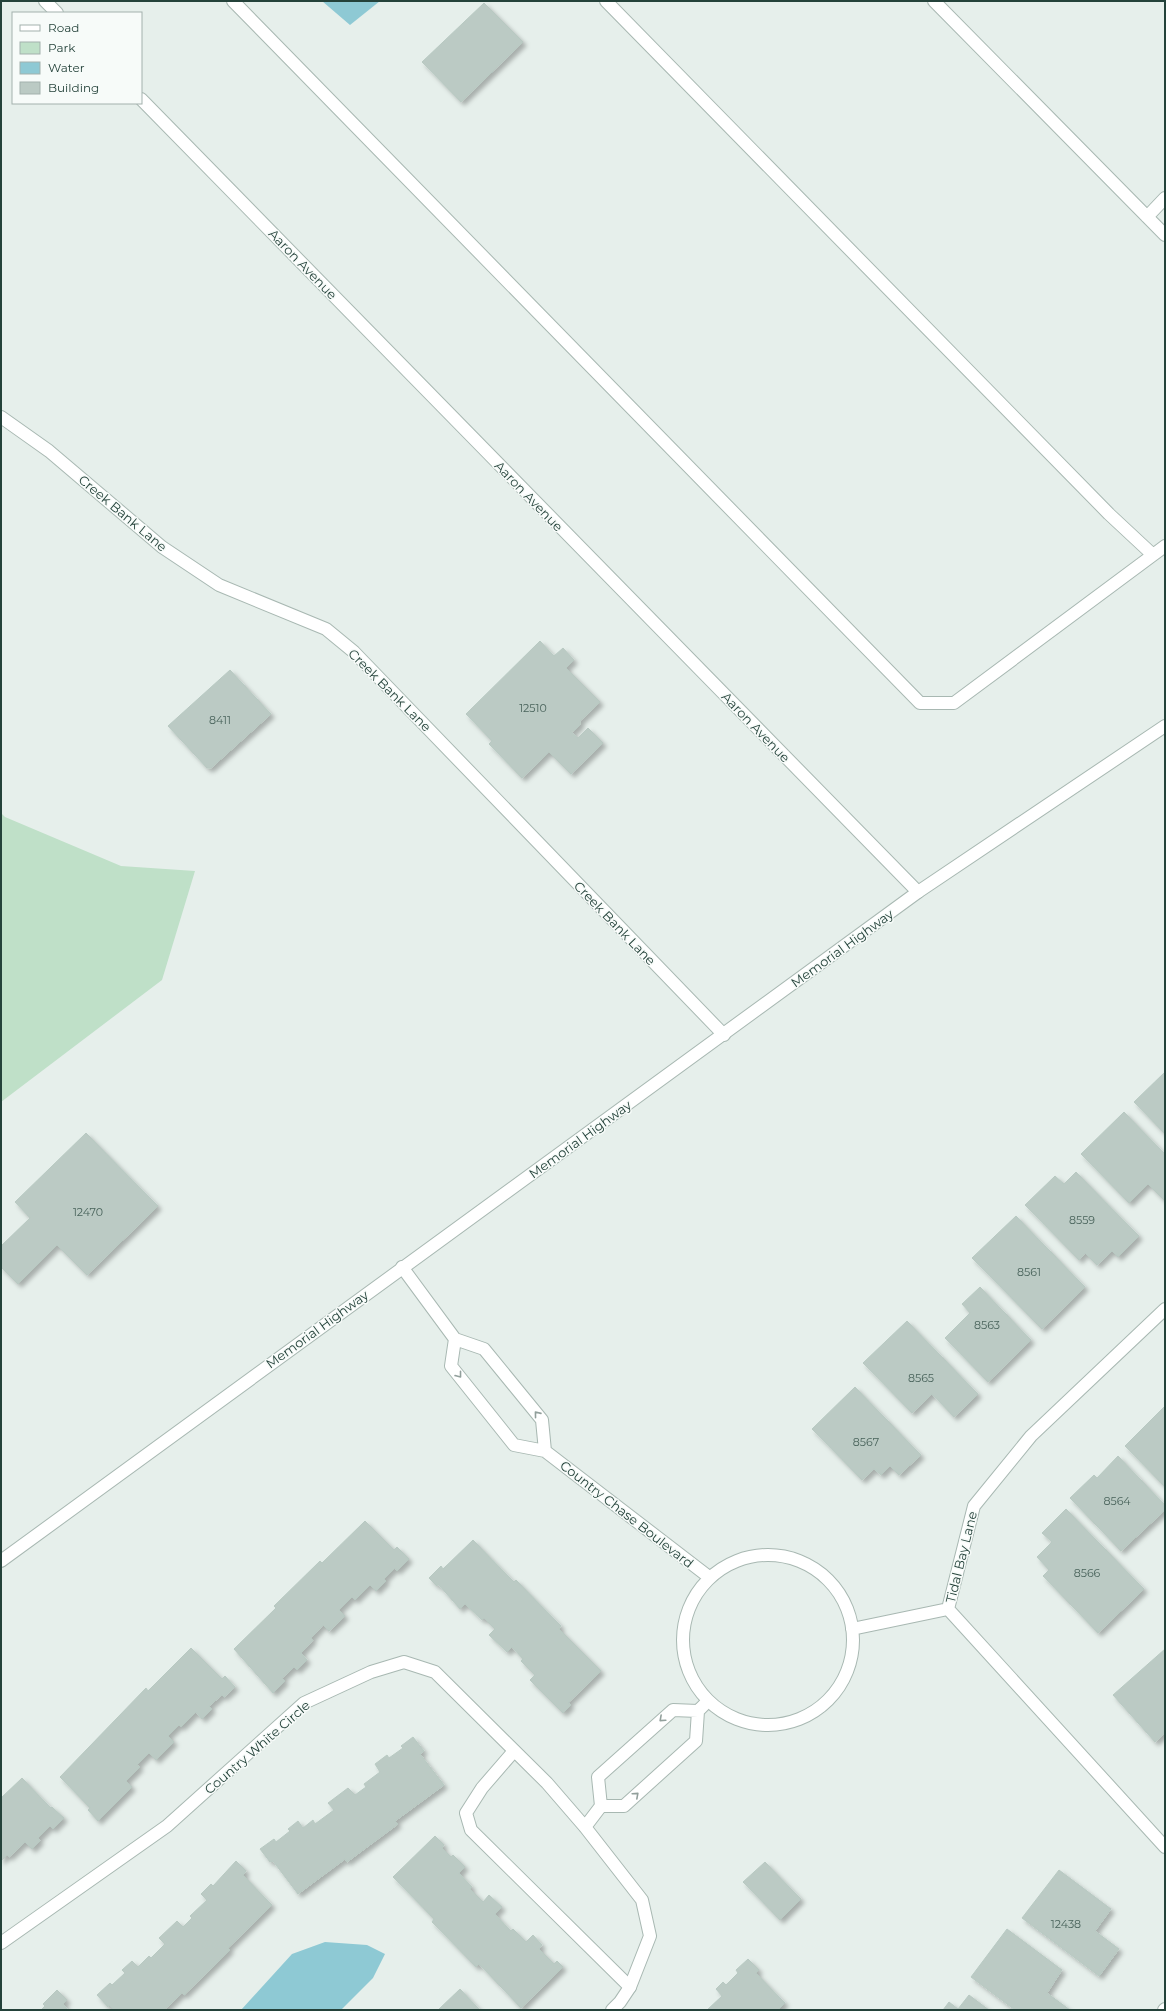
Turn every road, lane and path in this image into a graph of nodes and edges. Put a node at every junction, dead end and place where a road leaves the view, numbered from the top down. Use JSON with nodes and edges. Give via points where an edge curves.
{"nodes":[{"id":1,"x":45,"y":1,"type":"edge"},
{"id":2,"x":233,"y":1,"type":"edge"},
{"id":3,"x":606,"y":1,"type":"edge"},
{"id":4,"x":934,"y":1,"type":"edge"},
{"id":5,"x":56,"y":12,"type":"edge"},
{"id":6,"x":142,"y":100,"type":"edge"},
{"id":7,"x":1165,"y":198,"type":"edge"},
{"id":8,"x":1147,"y":217,"type":"junction"},
{"id":9,"x":1165,"y":235,"type":"edge"},
{"id":10,"x":1,"y":417,"type":"edge"},
{"id":11,"x":1165,"y":546,"type":"edge"},
{"id":12,"x":1153,"y":555,"type":"junction"},
{"id":13,"x":1165,"y":726,"type":"edge"},
{"id":14,"x":918,"y":892,"type":"junction"},
{"id":15,"x":724,"y":1035,"type":"junction"},
{"id":16,"x":402,"y":1268,"type":"junction"},
{"id":17,"x":1165,"y":1309,"type":"edge"},
{"id":18,"x":455,"y":1340,"type":"junction"},
{"id":19,"x":545,"y":1451,"type":"junction"},
{"id":20,"x":1,"y":1561,"type":"edge"},
{"id":21,"x":710,"y":1577,"type":"junction"},
{"id":22,"x":948,"y":1609,"type":"junction"},
{"id":23,"x":852,"y":1629,"type":"junction"},
{"id":24,"x":708,"y":1701,"type":"junction"},
{"id":25,"x":698,"y":1711,"type":"junction"},
{"id":26,"x":514,"y":1751,"type":"junction"},
{"id":27,"x":601,"y":1806,"type":"junction"},
{"id":28,"x":585,"y":1827,"type":"junction"},
{"id":29,"x":1165,"y":1847,"type":"edge"},
{"id":30,"x":1,"y":1943,"type":"edge"},
{"id":31,"x":630,"y":1987,"type":"junction"},
{"id":32,"x":612,"y":2010,"type":"edge"}],
"edges":[{"from":1,"to":5,"type":"street"},
{"from":2,"to":12,"type":"street","via":[[920,703],[954,703]]},
{"from":3,"to":12,"type":"street","via":[[1108,514]]},
{"from":4,"to":8,"type":"street"},
{"from":6,"to":14,"type":"street","name":"Aaron Avenue"},
{"from":7,"to":8,"type":"street"},
{"from":8,"to":9,"type":"street"},
{"from":10,"to":15,"type":"street","name":"Creek Bank Lane","via":[[49,451],[162,547],[219,585],[326,629],[354,652]]},
{"from":11,"to":12,"type":"street"},
{"from":13,"to":14,"type":"street","name":"Memorial Highway"},
{"from":14,"to":15,"type":"street","name":"Memorial Highway"},
{"from":15,"to":16,"type":"street","name":"Memorial Highway"},
{"from":16,"to":18,"type":"street"},
{"from":16,"to":20,"type":"street","name":"Memorial Highway"},
{"from":17,"to":22,"type":"street","name":"Tidal Bay Lane","via":[[1031,1436],[974,1506]]},
{"from":19,"to":18,"type":"street","one_way":true,"via":[[542,1420],[484,1349]]},
{"from":18,"to":19,"type":"street","name":"Country Chase Boulevard","one_way":true,"via":[[451,1366],[514,1445]]},
{"from":19,"to":21,"type":"street","name":"Country Chase Boulevard"},
{"from":21,"to":23,"type":"street","via":[[734,1561],[761,1554],[790,1557],[816,1568],[838,1588],[850,1614]]},
{"from":21,"to":24,"type":"street","via":[[693,1599],[683,1625],[683,1653],[692,1679]]},
{"from":22,"to":23,"type":"street"},
{"from":22,"to":29,"type":"street","name":"Tidal Bay Lane"},
{"from":23,"to":24,"type":"street","via":[[854,1642],[848,1671],[833,1696],[811,1714],[785,1724],[757,1725],[731,1717]]},
{"from":24,"to":25,"type":"street"},
{"from":27,"to":25,"type":"street","one_way":true,"via":[[624,1806],[696,1741]]},
{"from":25,"to":27,"type":"street","one_way":true,"via":[[673,1710],[598,1777]]},
{"from":26,"to":28,"type":"street","name":"Country White Circle","via":[[547,1783]]},
{"from":26,"to":30,"type":"street","name":"Country White Circle","via":[[435,1672],[404,1662],[371,1672],[304,1702],[167,1826]]},
{"from":26,"to":31,"type":"street","via":[[482,1788],[466,1813],[471,1830]]},
{"from":27,"to":28,"type":"street"},
{"from":28,"to":31,"type":"street","name":"Country White Circle","via":[[642,1900],[650,1936]]},
{"from":31,"to":32,"type":"street","name":"Country White Circle"}]}
